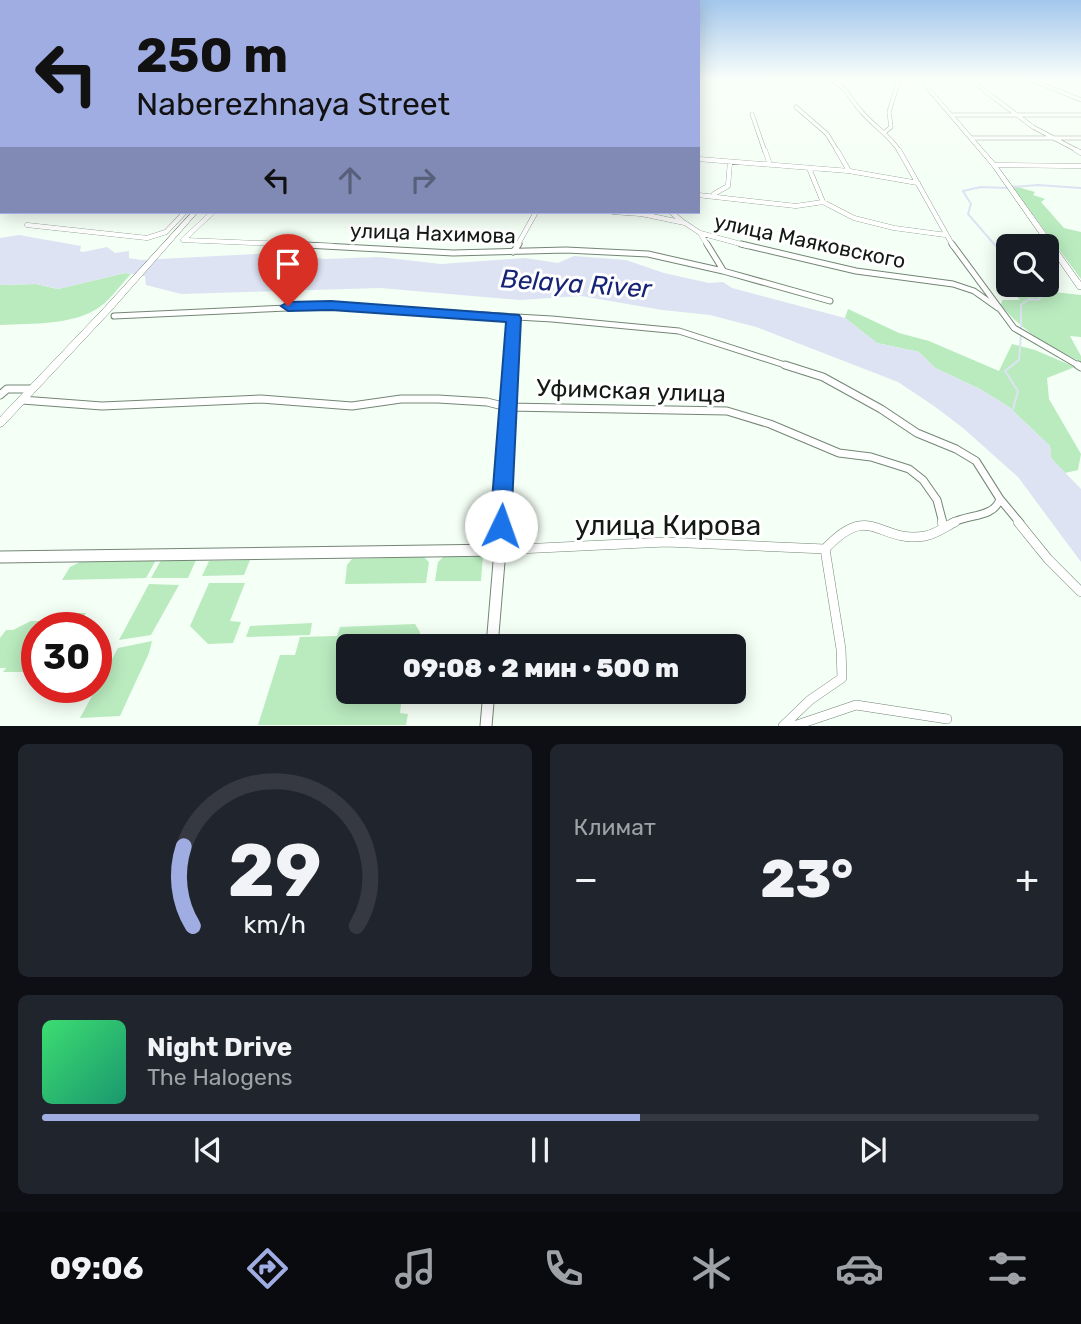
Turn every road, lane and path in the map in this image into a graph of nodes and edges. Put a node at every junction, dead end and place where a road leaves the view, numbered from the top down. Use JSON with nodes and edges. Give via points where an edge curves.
{"nodes":[{"id":1,"x":803,"y":113,"type":"edge"},
{"id":2,"x":862,"y":113,"type":"edge"},
{"id":3,"x":888,"y":113,"type":"edge"},
{"id":4,"x":1015,"y":113,"type":"edge"},
{"id":5,"x":752,"y":114,"type":"dead end"},
{"id":6,"x":953,"y":115,"type":"joint"},
{"id":7,"x":1081,"y":115,"type":"edge"},
{"id":8,"x":1019,"y":116,"type":"junction"},
{"id":9,"x":885,"y":132,"type":"junction"},
{"id":10,"x":971,"y":138,"type":"junction"},
{"id":11,"x":1081,"y":138,"type":"edge"},
{"id":12,"x":1052,"y":139,"type":"junction"},
{"id":13,"x":1081,"y":153,"type":"edge"},
{"id":14,"x":700,"y":159,"type":"edge"},
{"id":15,"x":730,"y":162,"type":"junction"},
{"id":16,"x":770,"y":165,"type":"junction"},
{"id":17,"x":994,"y":165,"type":"junction"},
{"id":18,"x":1081,"y":166,"type":"edge"},
{"id":19,"x":808,"y":168,"type":"junction"},
{"id":20,"x":849,"y":171,"type":"junction"},
{"id":21,"x":918,"y":183,"type":"junction"},
{"id":22,"x":700,"y":195,"type":"edge"},
{"id":23,"x":709,"y":196,"type":"junction"},
{"id":24,"x":823,"y":202,"type":"junction"},
{"id":25,"x":183,"y":214,"type":"edge"},
{"id":26,"x":193,"y":214,"type":"edge"},
{"id":27,"x":212,"y":214,"type":"edge"},
{"id":28,"x":535,"y":214,"type":"edge"},
{"id":29,"x":642,"y":214,"type":"edge"},
{"id":30,"x":674,"y":214,"type":"edge"},
{"id":31,"x":685,"y":223,"type":"junction"},
{"id":32,"x":27,"y":225,"type":"dead end"},
{"id":33,"x":701,"y":233,"type":"junction"},
{"id":34,"x":946,"y":235,"type":"junction"},
{"id":35,"x":513,"y":252,"type":"junction"},
{"id":36,"x":723,"y":271,"type":"junction"},
{"id":37,"x":1081,"y":287,"type":"edge"},
{"id":38,"x":830,"y":301,"type":"dead end"},
{"id":39,"x":998,"y":308,"type":"junction"},
{"id":40,"x":111,"y":313,"type":"junction"},
{"id":41,"x":513,"y":318,"type":"junction"},
{"id":42,"x":1081,"y":367,"type":"edge"},
{"id":43,"x":32,"y":389,"type":"junction"},
{"id":44,"x":0,"y":395,"type":"edge"},
{"id":45,"x":22,"y":400,"type":"junction"},
{"id":46,"x":507,"y":407,"type":"junction"},
{"id":47,"x":0,"y":424,"type":"edge"},
{"id":48,"x":1000,"y":499,"type":"junction"},
{"id":49,"x":944,"y":527,"type":"junction"},
{"id":50,"x":825,"y":549,"type":"junction"},
{"id":51,"x":500,"y":550,"type":"junction"},
{"id":52,"x":0,"y":557,"type":"edge"},
{"id":53,"x":1081,"y":592,"type":"edge"},
{"id":54,"x":493,"y":634,"type":"edge"},
{"id":55,"x":488,"y":704,"type":"edge"},
{"id":56,"x":947,"y":719,"type":"dead end"},
{"id":57,"x":486,"y":726,"type":"edge"},
{"id":58,"x":783,"y":726,"type":"edge"},
{"id":59,"x":794,"y":726,"type":"edge"}],
"edges":[{"from":1,"to":20,"type":"street","via":[[827,134]]},
{"from":2,"to":9,"type":"street"},
{"from":3,"to":9,"type":"street","via":[[891,127]]},
{"from":4,"to":8,"type":"street"},
{"from":5,"to":16,"type":"street"},
{"from":6,"to":8,"type":"street"},
{"from":6,"to":10,"type":"main road"},
{"from":7,"to":8,"type":"street"},
{"from":8,"to":12,"type":"street"},
{"from":9,"to":21,"type":"street"},
{"from":10,"to":12,"type":"street"},
{"from":10,"to":17,"type":"main road"},
{"from":11,"to":12,"type":"street"},
{"from":12,"to":13,"type":"street"},
{"from":14,"to":15,"type":"street"},
{"from":15,"to":16,"type":"street"},
{"from":15,"to":23,"type":"street","via":[[726,189]]},
{"from":16,"to":19,"type":"street"},
{"from":17,"to":18,"type":"street"},
{"from":17,"to":37,"type":"main road"},
{"from":19,"to":20,"type":"street"},
{"from":19,"to":24,"type":"street"},
{"from":20,"to":21,"type":"street"},
{"from":21,"to":34,"type":"street"},
{"from":22,"to":23,"type":"street"},
{"from":23,"to":24,"type":"street","via":[[796,206]]},
{"from":24,"to":34,"type":"street","via":[[854,218]]},
{"from":25,"to":32,"type":"street","via":[[166,232],[147,238]]},
{"from":26,"to":40,"type":"main road"},
{"from":27,"to":35,"type":"street","name":"улица Нахимова","via":[[183,240]]},
{"from":28,"to":35,"type":"street"},
{"from":29,"to":31,"type":"street","name":"улица Маяковского"},
{"from":30,"to":31,"type":"street"},
{"from":31,"to":33,"type":"street","name":"улица Маяковского"},
{"from":33,"to":36,"type":"street"},
{"from":33,"to":39,"type":"street","name":"улица Маяковского","via":[[856,271],[953,284],[974,291]]},
{"from":34,"to":39,"type":"street"},
{"from":35,"to":36,"type":"street","name":"улица Нахимова","via":[[648,254]]},
{"from":36,"to":38,"type":"street","name":"улица Нахимова"},
{"from":39,"to":42,"type":"street","via":[[1028,338]]},
{"from":40,"to":41,"type":"street","via":[[331,306]]},
{"from":40,"to":43,"type":"main road"},
{"from":41,"to":46,"type":"street"},
{"from":41,"to":48,"type":"street","via":[[679,331],[823,377],[917,433],[976,461]]},
{"from":43,"to":44,"type":"street","via":[[7,389]]},
{"from":43,"to":45,"type":"main road"},
{"from":45,"to":46,"type":"street","name":"Уфимская улица","via":[[102,406],[261,399],[352,405],[438,399]]},
{"from":45,"to":47,"type":"main road"},
{"from":46,"to":49,"type":"street","name":"Уфимская улица","via":[[727,411],[839,453],[909,469],[937,500]]},
{"from":46,"to":51,"type":"street"},
{"from":48,"to":49,"type":"street","via":[[990,514],[968,516]]},
{"from":48,"to":53,"type":"street"},
{"from":49,"to":50,"type":"street","via":[[926,536],[855,526]]},
{"from":50,"to":51,"type":"street","name":"улица Кирова","via":[[666,542]]},
{"from":50,"to":58,"type":"street","via":[[842,678]]},
{"from":51,"to":52,"type":"street","name":"улица Кирова"},
{"from":51,"to":54,"type":"street"},
{"from":55,"to":57,"type":"street"},
{"from":56,"to":59,"type":"street","via":[[856,705]]}]}
